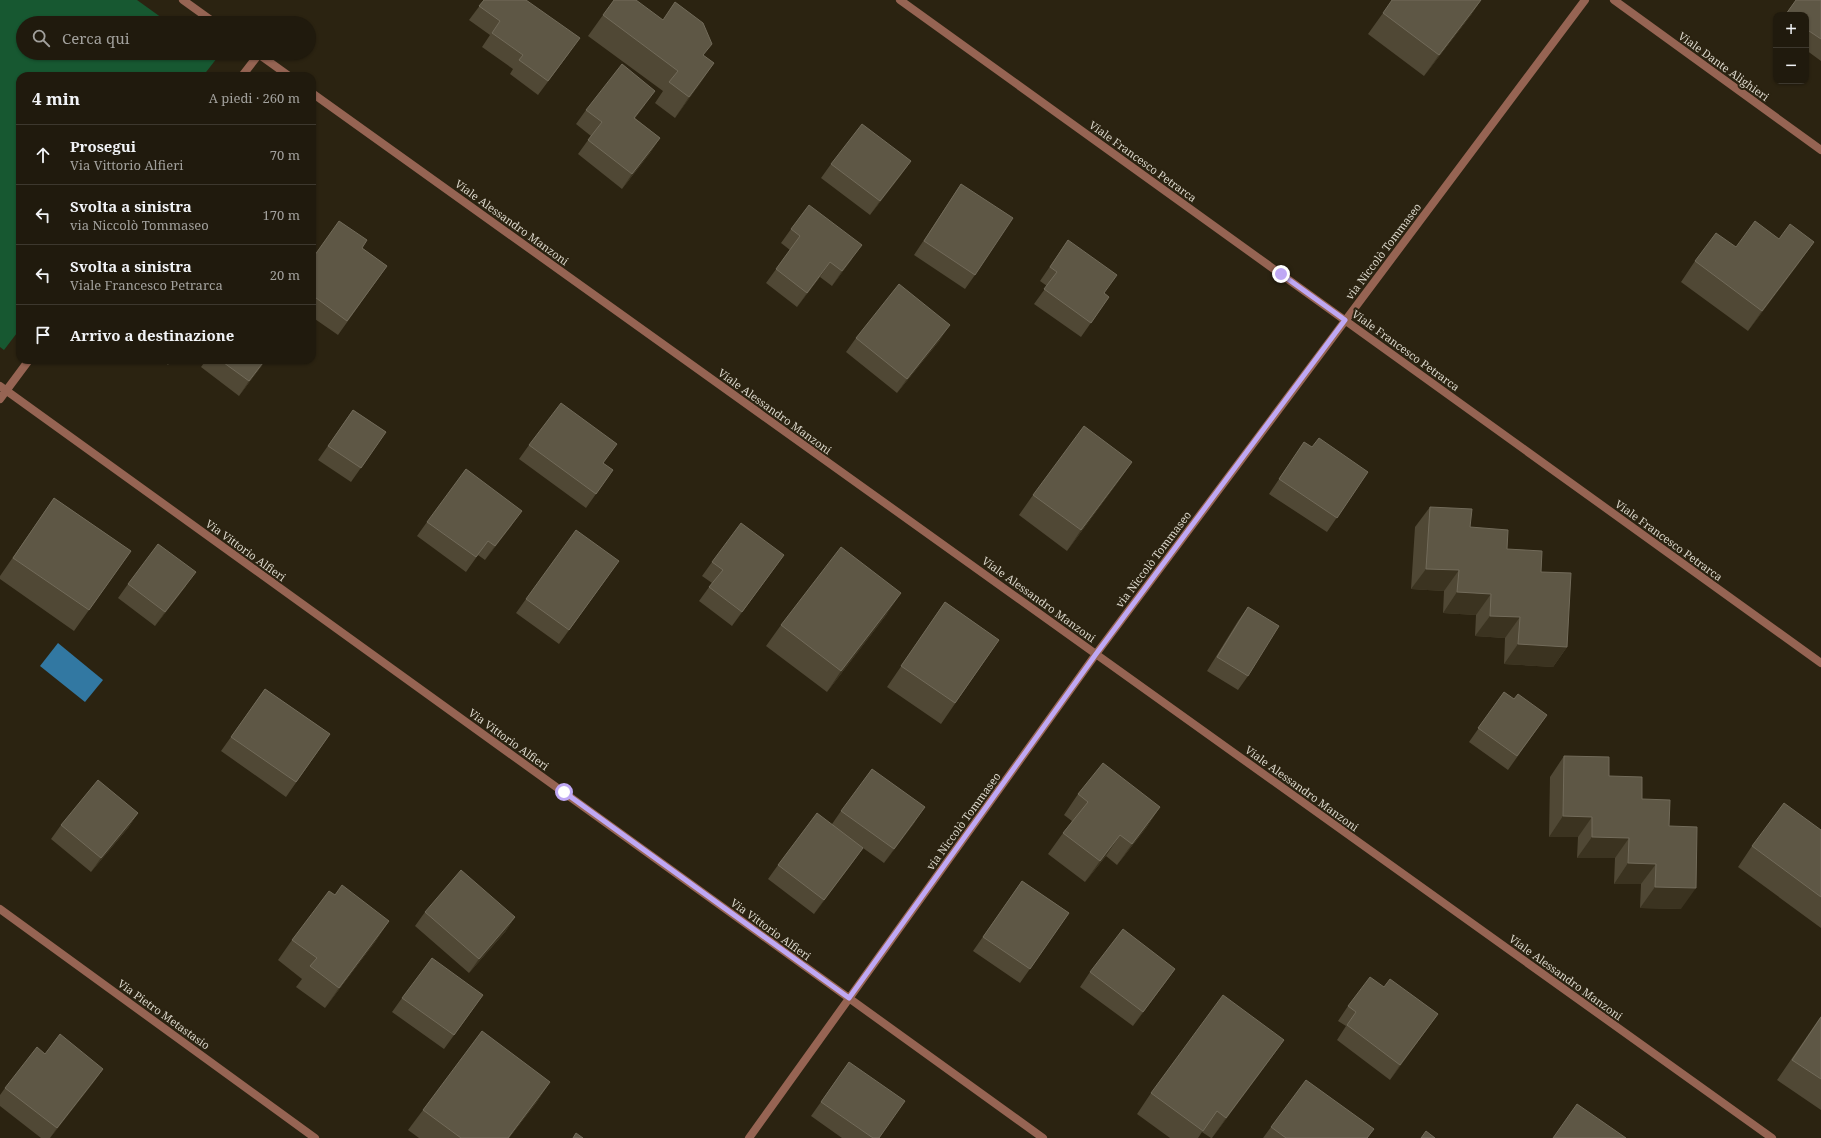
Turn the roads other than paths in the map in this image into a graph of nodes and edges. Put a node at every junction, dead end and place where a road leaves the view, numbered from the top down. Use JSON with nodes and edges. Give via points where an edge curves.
{"nodes":[{"id":1,"x":183,"y":0,"type":"edge"},
{"id":2,"x":900,"y":0,"type":"edge"},
{"id":3,"x":1585,"y":0,"type":"edge"},
{"id":4,"x":1614,"y":0,"type":"edge"},
{"id":5,"x":205,"y":16,"type":"edge"},
{"id":6,"x":254,"y":60,"type":"edge"},
{"id":7,"x":266,"y":60,"type":"edge"},
{"id":8,"x":245,"y":72,"type":"edge"},
{"id":9,"x":283,"y":72,"type":"edge"},
{"id":10,"x":316,"y":95,"type":"edge"},
{"id":11,"x":1821,"y":150,"type":"edge"},
{"id":12,"x":1345,"y":320,"type":"junction"},
{"id":13,"x":25,"y":364,"type":"edge"},
{"id":14,"x":3,"y":388,"type":"edge"},
{"id":15,"x":0,"y":399,"type":"edge"},
{"id":16,"x":1096,"y":654,"type":"junction"},
{"id":17,"x":1821,"y":663,"type":"edge"},
{"id":18,"x":0,"y":909,"type":"edge"},
{"id":19,"x":849,"y":998,"type":"junction"},
{"id":20,"x":315,"y":1138,"type":"edge"},
{"id":21,"x":749,"y":1138,"type":"edge"},
{"id":22,"x":1043,"y":1138,"type":"edge"},
{"id":23,"x":1772,"y":1138,"type":"edge"}],
"edges":[{"from":1,"to":5,"type":"street"},
{"from":2,"to":12,"type":"street","name":"Viale Francesco Petrarca"},
{"from":3,"to":12,"type":"street","name":"via Niccolò Tommaseo"},
{"from":4,"to":11,"type":"street","name":"Viale Dante Alighieri"},
{"from":6,"to":8,"type":"street"},
{"from":7,"to":9,"type":"street"},
{"from":10,"to":16,"type":"street","name":"Viale Alessandro Manzoni"},
{"from":12,"to":16,"type":"street","name":"via Niccolò Tommaseo"},
{"from":12,"to":17,"type":"street","name":"Viale Francesco Petrarca"},
{"from":13,"to":14,"type":"street"},
{"from":14,"to":15,"type":"street"},
{"from":14,"to":19,"type":"street","name":"Via Vittorio Alfieri"},
{"from":16,"to":19,"type":"street","name":"via Niccolò Tommaseo"},
{"from":16,"to":23,"type":"street","name":"Viale Alessandro Manzoni"},
{"from":18,"to":20,"type":"street","name":"Via Pietro Metastasio"},
{"from":19,"to":21,"type":"street","name":"via Niccolò Tommaseo"},
{"from":19,"to":22,"type":"street","name":"Via Vittorio Alfieri"}]}
